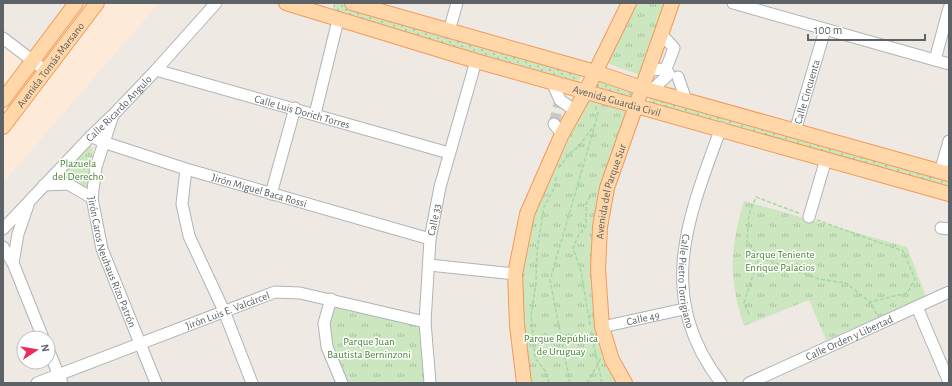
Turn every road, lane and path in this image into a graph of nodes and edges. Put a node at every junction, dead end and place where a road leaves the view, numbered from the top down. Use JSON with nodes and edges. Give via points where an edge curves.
{"nodes":[{"id":1,"x":76,"y":3,"type":"edge"},
{"id":2,"x":97,"y":3,"type":"edge"},
{"id":3,"x":216,"y":3,"type":"edge"},
{"id":4,"x":286,"y":3,"type":"edge"},
{"id":5,"x":352,"y":3,"type":"edge"},
{"id":6,"x":457,"y":3,"type":"edge"},
{"id":7,"x":629,"y":3,"type":"edge"},
{"id":8,"x":672,"y":3,"type":"edge"},
{"id":9,"x":733,"y":3,"type":"edge"},
{"id":10,"x":768,"y":8,"type":"edge"},
{"id":11,"x":949,"y":8,"type":"edge"},
{"id":12,"x":328,"y":9,"type":"edge"},
{"id":13,"x":338,"y":20,"type":"junction"},
{"id":14,"x":825,"y":30,"type":"junction"},
{"id":15,"x":449,"y":31,"type":"junction"},
{"id":16,"x":661,"y":34,"type":"junction"},
{"id":17,"x":3,"y":38,"type":"edge"},
{"id":18,"x":935,"y":60,"type":"junction"},
{"id":19,"x":476,"y":61,"type":"junction"},
{"id":20,"x":32,"y":62,"type":"junction"},
{"id":21,"x":949,"y":64,"type":"edge"},
{"id":22,"x":156,"y":70,"type":"junction"},
{"id":23,"x":649,"y":70,"type":"junction"},
{"id":24,"x":46,"y":71,"type":"junction"},
{"id":25,"x":595,"y":72,"type":"junction"},
{"id":26,"x":671,"y":73,"type":"junction"},
{"id":27,"x":552,"y":82,"type":"junction"},
{"id":28,"x":647,"y":90,"type":"junction"},
{"id":29,"x":586,"y":91,"type":"junction"},
{"id":30,"x":3,"y":100,"type":"edge"},
{"id":31,"x":686,"y":100,"type":"junction"},
{"id":32,"x":636,"y":105,"type":"junction"},
{"id":33,"x":295,"y":108,"type":"junction"},
{"id":34,"x":574,"y":110,"type":"junction"},
{"id":35,"x":315,"y":114,"type":"junction"},
{"id":36,"x":114,"y":115,"type":"junction"},
{"id":37,"x":596,"y":123,"type":"junction"},
{"id":38,"x":3,"y":127,"type":"edge"},
{"id":39,"x":721,"y":128,"type":"junction"},
{"id":40,"x":795,"y":130,"type":"junction"},
{"id":41,"x":91,"y":136,"type":"junction"},
{"id":42,"x":949,"y":141,"type":"edge"},
{"id":43,"x":103,"y":142,"type":"junction"},
{"id":44,"x":449,"y":153,"type":"junction"},
{"id":45,"x":826,"y":159,"type":"junction"},
{"id":46,"x":186,"y":169,"type":"junction"},
{"id":47,"x":945,"y":173,"type":"edge"},
{"id":48,"x":44,"y":185,"type":"junction"},
{"id":49,"x":271,"y":194,"type":"junction"},
{"id":50,"x":949,"y":194,"type":"edge"},
{"id":51,"x":92,"y":198,"type":"junction"},
{"id":52,"x":31,"y":199,"type":"junction"},
{"id":53,"x":809,"y":217,"type":"junction"},
{"id":54,"x":3,"y":229,"type":"edge"},
{"id":55,"x":430,"y":239,"type":"junction"},
{"id":56,"x":3,"y":247,"type":"edge"},
{"id":57,"x":760,"y":257,"type":"junction"},
{"id":58,"x":13,"y":263,"type":"junction"},
{"id":59,"x":429,"y":265,"type":"junction"},
{"id":60,"x":514,"y":274,"type":"junction"},
{"id":61,"x":949,"y":292,"type":"edge"},
{"id":62,"x":331,"y":299,"type":"junction"},
{"id":63,"x":870,"y":302,"type":"junction"},
{"id":64,"x":917,"y":307,"type":"junction"},
{"id":65,"x":684,"y":309,"type":"junction"},
{"id":66,"x":224,"y":311,"type":"junction"},
{"id":67,"x":749,"y":314,"type":"dead end"},
{"id":68,"x":425,"y":322,"type":"junction"},
{"id":69,"x":880,"y":323,"type":"junction"},
{"id":70,"x":602,"y":327,"type":"junction"},
{"id":71,"x":40,"y":330,"type":"edge"},
{"id":72,"x":140,"y":345,"type":"junction"},
{"id":73,"x":608,"y":346,"type":"junction"},
{"id":74,"x":56,"y":367,"type":"edge"},
{"id":75,"x":61,"y":379,"type":"edge"},
{"id":76,"x":949,"y":382,"type":"edge"},
{"id":77,"x":37,"y":383,"type":"edge"},
{"id":78,"x":156,"y":383,"type":"edge"},
{"id":79,"x":252,"y":383,"type":"edge"},
{"id":80,"x":342,"y":383,"type":"edge"},
{"id":81,"x":430,"y":383,"type":"edge"},
{"id":82,"x":524,"y":383,"type":"edge"},
{"id":83,"x":549,"y":383,"type":"edge"},
{"id":84,"x":570,"y":383,"type":"edge"},
{"id":85,"x":587,"y":383,"type":"edge"},
{"id":86,"x":625,"y":383,"type":"edge"},
{"id":87,"x":721,"y":383,"type":"edge"},
{"id":88,"x":749,"y":383,"type":"edge"}],
"edges":[{"from":1,"to":20,"type":"main road","name":"Avenida Tomás Marsano"},
{"from":2,"to":24,"type":"main road","name":"Avenida Tomás Marsano"},
{"from":3,"to":22,"type":"street","name":"Calle Ricardo Angulo"},
{"from":4,"to":12,"type":"main road","name":"Avenida Guardia Civil"},
{"from":5,"to":15,"type":"main road","name":"Avenida Guardia Civil"},
{"from":6,"to":15,"type":"street"},
{"from":7,"to":25,"type":"main road"},
{"from":8,"to":16,"type":"main road","name":"Avenida del Parque Sur"},
{"from":9,"to":10,"type":"street"},
{"from":10,"to":14,"type":"street"},
{"from":11,"to":18,"type":"street"},
{"from":12,"to":13,"type":"main road","name":"Avenida Guardia Civil"},
{"from":13,"to":19,"type":"main road","name":"Avenida Guardia Civil"},
{"from":13,"to":35,"type":"street"},
{"from":14,"to":18,"type":"street"},
{"from":14,"to":40,"type":"street","name":"Calle Cincuenta"},
{"from":15,"to":25,"type":"main road","name":"Avenida Guardia Civil"},
{"from":16,"to":23,"type":"main road","name":"Avenida del Parque Sur"},
{"from":16,"to":26,"type":"street","via":[[674,48]]},
{"from":17,"to":20,"type":"street"},
{"from":18,"to":21,"type":"street"},
{"from":19,"to":27,"type":"main road","name":"Avenida Guardia Civil"},
{"from":19,"to":44,"type":"street","name":"Calle 33"},
{"from":20,"to":24,"type":"street"},
{"from":20,"to":30,"type":"main road","name":"Avenida Tomás Marsano"},
{"from":22,"to":33,"type":"street","name":"Calle Luis Dorich Torres"},
{"from":22,"to":36,"type":"street","name":"Calle Ricardo Angulo"},
{"from":23,"to":26,"type":"street"},
{"from":23,"to":28,"type":"main road","name":"Avenida del Parque Sur"},
{"from":24,"to":38,"type":"main road","name":"Avenida Tomás Marsano"},
{"from":25,"to":28,"type":"main road","name":"Avenida Guardia Civil"},
{"from":25,"to":29,"type":"main road"},
{"from":26,"to":28,"type":"street"},
{"from":26,"to":31,"type":"street"},
{"from":27,"to":29,"type":"main road","name":"Avenida Guardia Civil"},
{"from":27,"to":34,"type":"street","via":[[560,100]]},
{"from":28,"to":31,"type":"main road","name":"Avenida Guardia Civil"},
{"from":28,"to":32,"type":"main road","name":"Avenida del Parque Sur"},
{"from":29,"to":32,"type":"main road","name":"Avenida Guardia Civil"},
{"from":29,"to":34,"type":"main road"},
{"from":29,"to":37,"type":"path","via":[[598,113]]},
{"from":31,"to":40,"type":"main road","name":"Avenida Guardia Civil"},
{"from":32,"to":39,"type":"main road","name":"Avenida Guardia Civil"},
{"from":32,"to":70,"type":"main road","name":"Avenida del Parque Sur","via":[[607,188],[600,227],[598,269]]},
{"from":33,"to":35,"type":"street","name":"Calle Luis Dorich Torres"},
{"from":33,"to":49,"type":"street"},
{"from":34,"to":60,"type":"main road","via":[[558,129],[527,214]]},
{"from":35,"to":44,"type":"street","name":"Calle Luis Dorich Torres"},
{"from":36,"to":41,"type":"street","name":"Calle Ricardo Angulo"},
{"from":36,"to":43,"type":"street","name":"Jirón Caros Neuhaus Rizo Patrón"},
{"from":37,"to":83,"type":"path","via":[[556,173],[555,187],[544,206],[531,315],[535,358],[546,372]]},
{"from":37,"to":84,"type":"path","via":[[550,280]]},
{"from":39,"to":45,"type":"main road","name":"Avenida Guardia Civil"},
{"from":39,"to":65,"type":"street","name":"Calle Pietro Torrigiano","via":[[686,233]]},
{"from":40,"to":47,"type":"main road","name":"Avenida Guardia Civil"},
{"from":41,"to":43,"type":"street","name":"Jirón Miguel Baca Rossi"},
{"from":41,"to":48,"type":"street","name":"Calle Ricardo Angulo"},
{"from":42,"to":47,"type":"street"},
{"from":43,"to":46,"type":"street","name":"Jirón Miguel Baca Rossi"},
{"from":43,"to":51,"type":"street","name":"Jirón Caros Neuhaus Rizo Patrón","via":[[96,167]]},
{"from":44,"to":55,"type":"street","name":"Calle 33"},
{"from":45,"to":50,"type":"main road","name":"Avenida Guardia Civil"},
{"from":45,"to":53,"type":"street"},
{"from":46,"to":49,"type":"street","name":"Jirón Miguel Baca Rossi"},
{"from":46,"to":66,"type":"street","via":[[182,204],[189,236]]},
{"from":48,"to":51,"type":"street","via":[[68,184]]},
{"from":48,"to":52,"type":"street","name":"Calle Ricardo Angulo"},
{"from":49,"to":55,"type":"street","name":"Jirón Miguel Baca Rossi"},
{"from":51,"to":72,"type":"street","name":"Jirón Caros Neuhaus Rizo Patrón","via":[[102,249]]},
{"from":52,"to":54,"type":"street","name":"Calle Ricardo Angulo"},
{"from":52,"to":58,"type":"street","via":[[18,234]]},
{"from":53,"to":57,"type":"path","via":[[756,197],[749,214],[747,242]]},
{"from":53,"to":63,"type":"path","via":[[903,251],[915,279],[907,293]]},
{"from":55,"to":59,"type":"street","name":"Calle 33"},
{"from":56,"to":58,"type":"street"},
{"from":57,"to":63,"type":"path","via":[[819,279],[846,283]]},
{"from":57,"to":67,"type":"path","via":[[744,303]]},
{"from":58,"to":71,"type":"street"},
{"from":59,"to":60,"type":"street"},
{"from":59,"to":68,"type":"street","name":"Calle 33"},
{"from":60,"to":82,"type":"main road"},
{"from":61,"to":64,"type":"street","name":"Calle Orden y Libertad"},
{"from":62,"to":66,"type":"street","name":"Jirón Luis E. Valcárcel","via":[[300,292],[275,292]]},
{"from":62,"to":68,"type":"street","name":"Jirón Luis E. Valcárcel"},
{"from":62,"to":80,"type":"street","via":[[324,323],[327,348]]},
{"from":63,"to":69,"type":"path"},
{"from":64,"to":69,"type":"street","name":"Calle Orden y Libertad"},
{"from":64,"to":76,"type":"street"},
{"from":65,"to":70,"type":"street","name":"Calle 49"},
{"from":65,"to":87,"type":"street","name":"Calle Pietro Torrigiano","via":[[692,334],[708,366]]},
{"from":66,"to":72,"type":"street","name":"Jirón Luis E. Valcárcel"},
{"from":66,"to":79,"type":"street"},
{"from":68,"to":81,"type":"street","name":"Calle 33"},
{"from":69,"to":88,"type":"street","name":"Calle Orden y Libertad"},
{"from":70,"to":73,"type":"main road","name":"Avenida del Parque Sur"},
{"from":72,"to":75,"type":"street","name":"Jirón Luis E. Valcárcel"},
{"from":72,"to":78,"type":"street","name":"Jirón Caros Neuhaus Rizo Patrón"},
{"from":73,"to":85,"type":"path"},
{"from":73,"to":86,"type":"main road","name":"Avenida del Parque Sur","via":[[612,360]]},
{"from":74,"to":75,"type":"street"},
{"from":75,"to":77,"type":"street","name":"Jirón Luis E. Valcárcel"}]}
